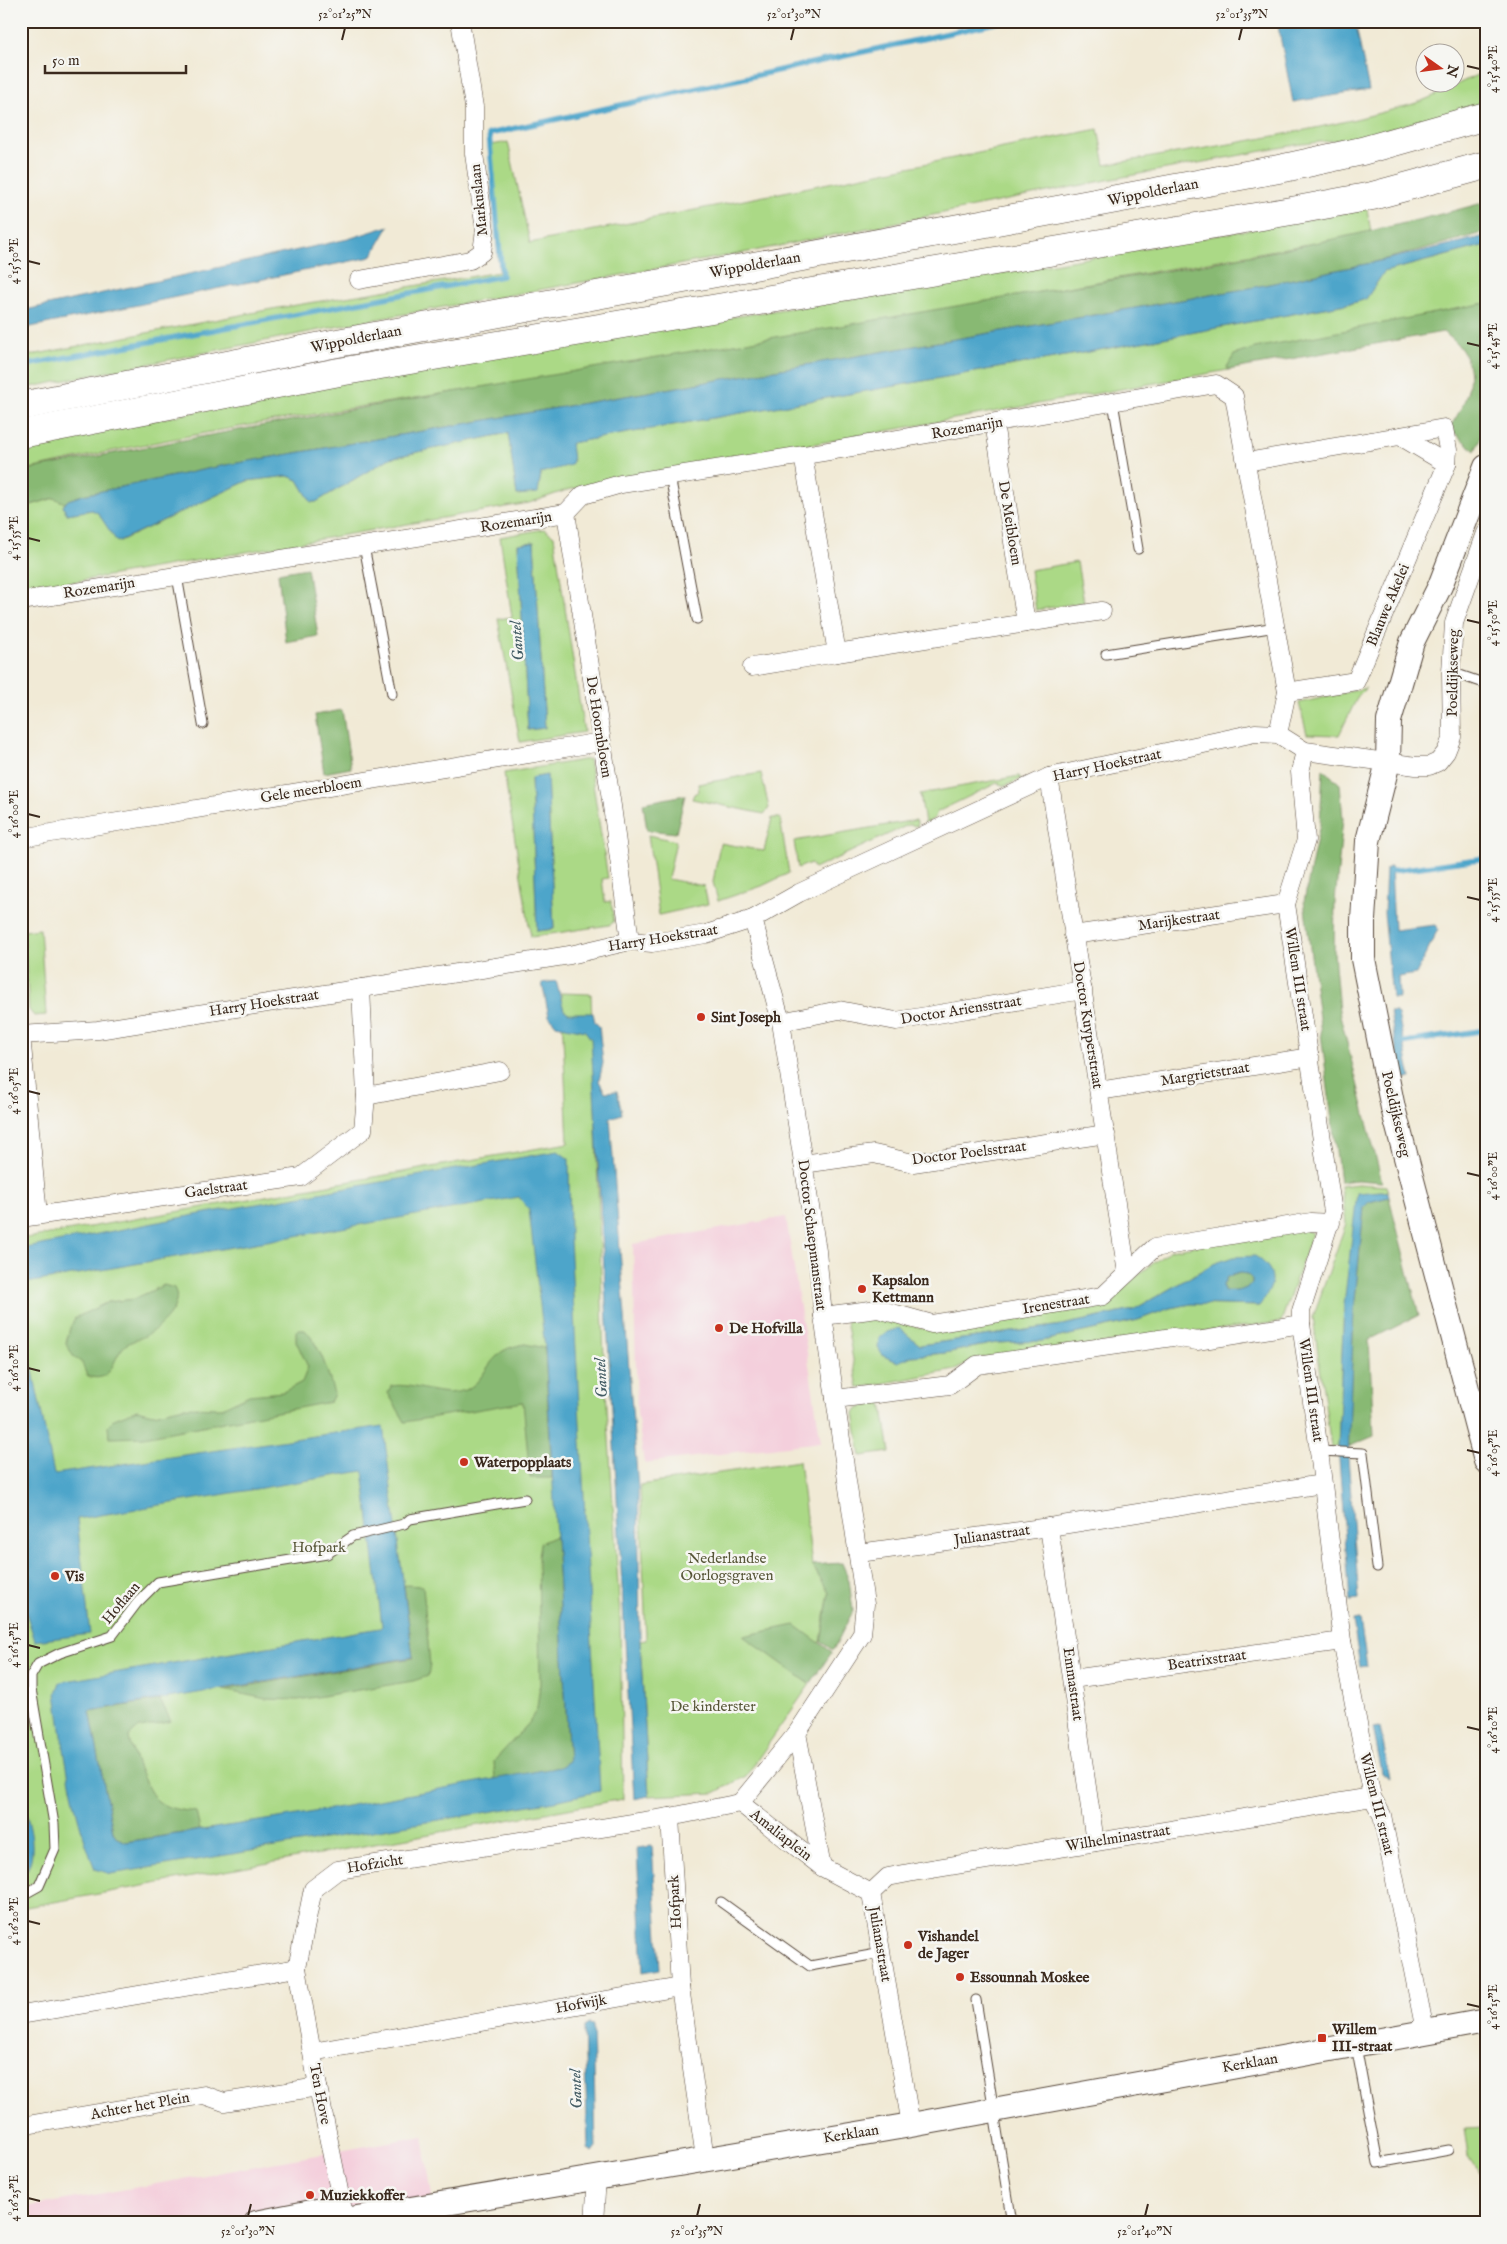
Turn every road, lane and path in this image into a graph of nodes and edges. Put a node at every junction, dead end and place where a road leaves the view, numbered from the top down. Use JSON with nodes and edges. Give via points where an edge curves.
{"nodes":[{"id":1,"x":460,"y":21,"type":"edge"},
{"id":2,"x":1486,"y":116,"type":"edge"},
{"id":3,"x":1486,"y":166,"type":"edge"},
{"id":4,"x":359,"y":280,"type":"dead end"},
{"id":5,"x":1113,"y":402,"type":"junction"},
{"id":6,"x":21,"y":406,"type":"edge"},
{"id":7,"x":994,"y":423,"type":"junction"},
{"id":8,"x":21,"y":434,"type":"edge"},
{"id":9,"x":1400,"y":436,"type":"junction"},
{"id":10,"x":803,"y":455,"type":"junction"},
{"id":11,"x":1246,"y":462,"type":"junction"},
{"id":12,"x":1446,"y":464,"type":"junction"},
{"id":13,"x":1486,"y":467,"type":"edge"},
{"id":14,"x":670,"y":476,"type":"junction"},
{"id":15,"x":566,"y":514,"type":"junction"},
{"id":16,"x":1486,"y":533,"type":"edge"},
{"id":17,"x":364,"y":546,"type":"junction"},
{"id":18,"x":1138,"y":549,"type":"dead end"},
{"id":19,"x":178,"y":576,"type":"junction"},
{"id":20,"x":21,"y":601,"type":"edge"},
{"id":21,"x":1102,"y":611,"type":"dead end"},
{"id":22,"x":697,"y":619,"type":"dead end"},
{"id":23,"x":1026,"y":623,"type":"junction"},
{"id":24,"x":1276,"y":627,"type":"junction"},
{"id":25,"x":837,"y":653,"type":"junction"},
{"id":26,"x":1106,"y":654,"type":"dead end"},
{"id":27,"x":752,"y":667,"type":"dead end"},
{"id":28,"x":1451,"y":672,"type":"junction"},
{"id":29,"x":1486,"y":684,"type":"edge"},
{"id":30,"x":1287,"y":692,"type":"junction"},
{"id":31,"x":392,"y":694,"type":"dead end"},
{"id":32,"x":203,"y":724,"type":"dead end"},
{"id":33,"x":1278,"y":734,"type":"junction"},
{"id":34,"x":601,"y":742,"type":"junction"},
{"id":35,"x":1305,"y":751,"type":"junction"},
{"id":36,"x":1388,"y":762,"type":"junction"},
{"id":37,"x":1049,"y":777,"type":"junction"},
{"id":38,"x":21,"y":838,"type":"edge"},
{"id":39,"x":1286,"y":904,"type":"junction"},
{"id":40,"x":753,"y":919,"type":"junction"},
{"id":41,"x":1073,"y":935,"type":"junction"},
{"id":42,"x":630,"y":941,"type":"junction"},
{"id":43,"x":361,"y":988,"type":"junction"},
{"id":44,"x":1082,"y":990,"type":"junction"},
{"id":45,"x":781,"y":1022,"type":"junction"},
{"id":46,"x":21,"y":1035,"type":"edge"},
{"id":47,"x":1310,"y":1057,"type":"junction"},
{"id":48,"x":500,"y":1071,"type":"dead end"},
{"id":49,"x":1099,"y":1091,"type":"junction"},
{"id":50,"x":366,"y":1096,"type":"junction"},
{"id":51,"x":1106,"y":1134,"type":"junction"},
{"id":52,"x":803,"y":1164,"type":"junction"},
{"id":53,"x":30,"y":1217,"type":"edge"},
{"id":54,"x":1331,"y":1223,"type":"junction"},
{"id":55,"x":1128,"y":1273,"type":"junction"},
{"id":56,"x":823,"y":1316,"type":"junction"},
{"id":57,"x":1301,"y":1324,"type":"junction"},
{"id":58,"x":835,"y":1399,"type":"junction"},
{"id":59,"x":1320,"y":1451,"type":"junction"},
{"id":60,"x":1486,"y":1461,"type":"edge"},
{"id":61,"x":1322,"y":1484,"type":"junction"},
{"id":62,"x":525,"y":1499,"type":"dead end"},
{"id":63,"x":1049,"y":1527,"type":"junction"},
{"id":64,"x":859,"y":1553,"type":"junction"},
{"id":65,"x":1377,"y":1568,"type":"dead end"},
{"id":66,"x":1342,"y":1641,"type":"junction"},
{"id":67,"x":1072,"y":1679,"type":"junction"},
{"id":68,"x":797,"y":1733,"type":"junction"},
{"id":69,"x":1372,"y":1796,"type":"junction"},
{"id":70,"x":740,"y":1804,"type":"junction"},
{"id":71,"x":670,"y":1817,"type":"junction"},
{"id":72,"x":1095,"y":1842,"type":"junction"},
{"id":73,"x":822,"y":1867,"type":"junction"},
{"id":74,"x":871,"y":1893,"type":"junction"},
{"id":75,"x":21,"y":1896,"type":"edge"},
{"id":76,"x":721,"y":1902,"type":"dead end"},
{"id":77,"x":882,"y":1953,"type":"junction"},
{"id":78,"x":297,"y":1968,"type":"junction"},
{"id":79,"x":680,"y":1987,"type":"junction"},
{"id":80,"x":976,"y":2000,"type":"dead end"},
{"id":81,"x":21,"y":2015,"type":"edge"},
{"id":82,"x":1486,"y":2021,"type":"edge"},
{"id":83,"x":1426,"y":2031,"type":"junction"},
{"id":84,"x":1356,"y":2044,"type":"junction"},
{"id":85,"x":312,"y":2052,"type":"junction"},
{"id":86,"x":318,"y":2087,"type":"junction"},
{"id":87,"x":993,"y":2110,"type":"junction"},
{"id":88,"x":911,"y":2125,"type":"junction"},
{"id":89,"x":21,"y":2126,"type":"edge"},
{"id":90,"x":1449,"y":2150,"type":"dead end"},
{"id":91,"x":705,"y":2158,"type":"junction"},
{"id":92,"x":597,"y":2178,"type":"junction"},
{"id":93,"x":343,"y":2221,"type":"edge"},
{"id":94,"x":256,"y":2223,"type":"edge"},
{"id":95,"x":594,"y":2223,"type":"edge"},
{"id":96,"x":1012,"y":2223,"type":"edge"}],
"edges":[{"from":1,"to":4,"type":"street","name":"Markuslaan","via":[[474,107],[474,154],[484,230],[482,252],[470,260]]},
{"from":2,"to":6,"type":"main road","name":"Wippolderlaan","via":[[1362,151],[1284,168],[342,342]]},
{"from":3,"to":8,"type":"main road","name":"Wippolderlaan","via":[[1372,196],[1297,210],[339,372]]},
{"from":5,"to":7,"type":"street","name":"Rozemarijn"},
{"from":5,"to":11,"type":"street","name":"Rozemarijn","via":[[1216,384],[1234,396]]},
{"from":5,"to":18,"type":"lane"},
{"from":7,"to":10,"type":"street","name":"Rozemarijn"},
{"from":7,"to":23,"type":"street","name":"De Meibloem"},
{"from":9,"to":11,"type":"street","name":"Blauwe Akelei"},
{"from":9,"to":12,"type":"street"},
{"from":9,"to":12,"type":"street","name":"Blauwe Akelei","via":[[1444,428],[1448,450]]},
{"from":10,"to":14,"type":"street","name":"Rozemarijn"},
{"from":10,"to":25,"type":"street"},
{"from":11,"to":24,"type":"street","name":"Rozemarijn"},
{"from":12,"to":30,"type":"street","name":"Blauwe Akelei","via":[[1356,681]]},
{"from":13,"to":36,"type":"street","name":"Poeldijkseweg","via":[[1440,586],[1412,642],[1389,721]]},
{"from":14,"to":15,"type":"street","name":"Rozemarijn","via":[[621,484],[583,495]]},
{"from":14,"to":22,"type":"lane"},
{"from":15,"to":17,"type":"street","name":"Rozemarijn"},
{"from":15,"to":34,"type":"street","name":"De Hoornbloem"},
{"from":16,"to":28,"type":"street","name":"Poeldijkseweg","via":[[1454,623]]},
{"from":17,"to":19,"type":"street","name":"Rozemarijn"},
{"from":17,"to":31,"type":"lane"},
{"from":19,"to":20,"type":"street","name":"Rozemarijn"},
{"from":19,"to":32,"type":"lane"},
{"from":21,"to":23,"type":"street"},
{"from":23,"to":25,"type":"street"},
{"from":24,"to":26,"type":"lane"},
{"from":24,"to":30,"type":"street","name":"Rozemarijn"},
{"from":25,"to":27,"type":"street"},
{"from":28,"to":29,"type":"lane"},
{"from":28,"to":36,"type":"street","name":"Poeldijkseweg","via":[[1452,729],[1446,752],[1438,762],[1429,766]]},
{"from":30,"to":33,"type":"street","name":"Rozemarijn"},
{"from":33,"to":35,"type":"street"},
{"from":33,"to":37,"type":"street","name":"Harry Hoekstraat","via":[[1255,733]]},
{"from":34,"to":38,"type":"street","name":"Gele meerbloem"},
{"from":34,"to":42,"type":"street","name":"De Hoornbloem"},
{"from":35,"to":36,"type":"street"},
{"from":35,"to":39,"type":"street","name":"Willem III straat","via":[[1300,772],[1306,840]]},
{"from":36,"to":60,"type":"street","name":"Poeldijkseweg","via":[[1368,841],[1363,959],[1393,1108]]},
{"from":37,"to":40,"type":"street","name":"Harry Hoekstraat","via":[[799,893]]},
{"from":37,"to":41,"type":"street","name":"Doctor Kuyperstraat"},
{"from":39,"to":41,"type":"street","name":"Marijkestraat"},
{"from":39,"to":47,"type":"street","name":"Willem III straat"},
{"from":40,"to":42,"type":"street","name":"Harry Hoekstraat","via":[[706,934],[652,942]]},
{"from":40,"to":45,"type":"street","name":"Doctor Schaepmanstraat"},
{"from":41,"to":44,"type":"street","name":"Doctor Kuyperstraat"},
{"from":42,"to":43,"type":"street","name":"Harry Hoekstraat","via":[[570,955]]},
{"from":43,"to":46,"type":"street","name":"Harry Hoekstraat","via":[[98,1030]]},
{"from":43,"to":50,"type":"street","name":"Gaelstraat"},
{"from":44,"to":45,"type":"street","name":"Doctor Ariensstraat","via":[[896,1021],[840,1010]]},
{"from":44,"to":49,"type":"street","name":"Doctor Kuyperstraat"},
{"from":45,"to":52,"type":"street","name":"Doctor Schaepmanstraat"},
{"from":46,"to":53,"type":"street"},
{"from":47,"to":49,"type":"street","name":"Margrietstraat"},
{"from":47,"to":54,"type":"street","name":"Willem III straat","via":[[1333,1212]]},
{"from":48,"to":50,"type":"street"},
{"from":49,"to":51,"type":"street","name":"Doctor Kuyperstraat"},
{"from":50,"to":53,"type":"street","name":"Gaelstraat","via":[[363,1130],[301,1177]]},
{"from":51,"to":52,"type":"street","name":"Doctor Poelsstraat","via":[[913,1162],[874,1154]]},
{"from":51,"to":55,"type":"street","name":"Doctor Kuyperstraat"},
{"from":52,"to":56,"type":"street","name":"Doctor Schaepmanstraat"},
{"from":54,"to":55,"type":"street","name":"Irenestraat","via":[[1311,1222],[1154,1248]]},
{"from":54,"to":57,"type":"street","name":"Willem III straat","via":[[1301,1311]]},
{"from":55,"to":56,"type":"street","name":"Irenestraat","via":[[1103,1296],[932,1324],[878,1309]]},
{"from":56,"to":58,"type":"street","name":"Doctor Schaepmanstraat"},
{"from":57,"to":58,"type":"street","via":[[1197,1340],[1173,1337],[977,1365],[950,1385]]},
{"from":57,"to":59,"type":"street","name":"Willem III straat"},
{"from":58,"to":64,"type":"street","name":"Doctor Schaepmanstraat"},
{"from":59,"to":61,"type":"street","name":"Willem III straat"},
{"from":59,"to":65,"type":"lane","via":[[1363,1453]]},
{"from":61,"to":63,"type":"street","name":"Julianastraat"},
{"from":61,"to":66,"type":"street","name":"Willem III straat"},
{"from":62,"to":75,"type":"lane","name":"Hoflaan","via":[[410,1519],[404,1524],[353,1536],[327,1554],[158,1582],[112,1636],[60,1653],[38,1664],[31,1676],[31,1689],[56,1849],[39,1886]]},
{"from":63,"to":64,"type":"street","name":"Julianastraat"},
{"from":63,"to":67,"type":"street","name":"Emmastraat"},
{"from":64,"to":68,"type":"street","via":[[865,1604],[862,1634]]},
{"from":66,"to":67,"type":"street","name":"Beatrixstraat"},
{"from":66,"to":69,"type":"street","name":"Willem III straat"},
{"from":67,"to":72,"type":"street","name":"Emmastraat"},
{"from":68,"to":70,"type":"street"},
{"from":68,"to":73,"type":"street"},
{"from":69,"to":72,"type":"street","name":"Wilhelminastraat"},
{"from":69,"to":83,"type":"street","name":"Willem III straat","via":[[1382,1814]]},
{"from":70,"to":71,"type":"street","name":"Hofzicht"},
{"from":70,"to":73,"type":"street","name":"Amaliaplein"},
{"from":71,"to":78,"type":"street","name":"Hofzicht","via":[[338,1870],[313,1889]]},
{"from":71,"to":79,"type":"street","name":"Hofpark"},
{"from":72,"to":74,"type":"street","name":"Wilhelminastraat","via":[[888,1877]]},
{"from":73,"to":74,"type":"street","name":"Julianastraat"},
{"from":74,"to":77,"type":"street","name":"Julianastraat"},
{"from":76,"to":77,"type":"lane","via":[[810,1966]]},
{"from":77,"to":88,"type":"street","name":"Julianastraat"},
{"from":78,"to":81,"type":"street"},
{"from":78,"to":85,"type":"street","name":"Ten Hove"},
{"from":79,"to":85,"type":"street","name":"Hofwijk"},
{"from":79,"to":91,"type":"street"},
{"from":80,"to":87,"type":"lane"},
{"from":82,"to":83,"type":"street","name":"Kerklaan"},
{"from":83,"to":84,"type":"street","name":"Kerklaan"},
{"from":84,"to":87,"type":"street","name":"Kerklaan"},
{"from":84,"to":90,"type":"lane","via":[[1378,2163]]},
{"from":85,"to":86,"type":"street","name":"Ten Hove"},
{"from":86,"to":89,"type":"street","name":"Achter het Plein","via":[[224,2102],[204,2094]]},
{"from":86,"to":93,"type":"street","name":"Ten Hove"},
{"from":87,"to":88,"type":"street","name":"Kerklaan"},
{"from":87,"to":96,"type":"lane"},
{"from":88,"to":91,"type":"street","name":"Kerklaan"},
{"from":91,"to":92,"type":"street","name":"Kerklaan"},
{"from":92,"to":93,"type":"street","name":"Kerklaan"},
{"from":92,"to":95,"type":"street"},
{"from":93,"to":94,"type":"street","via":[[328,2209]]}]}
